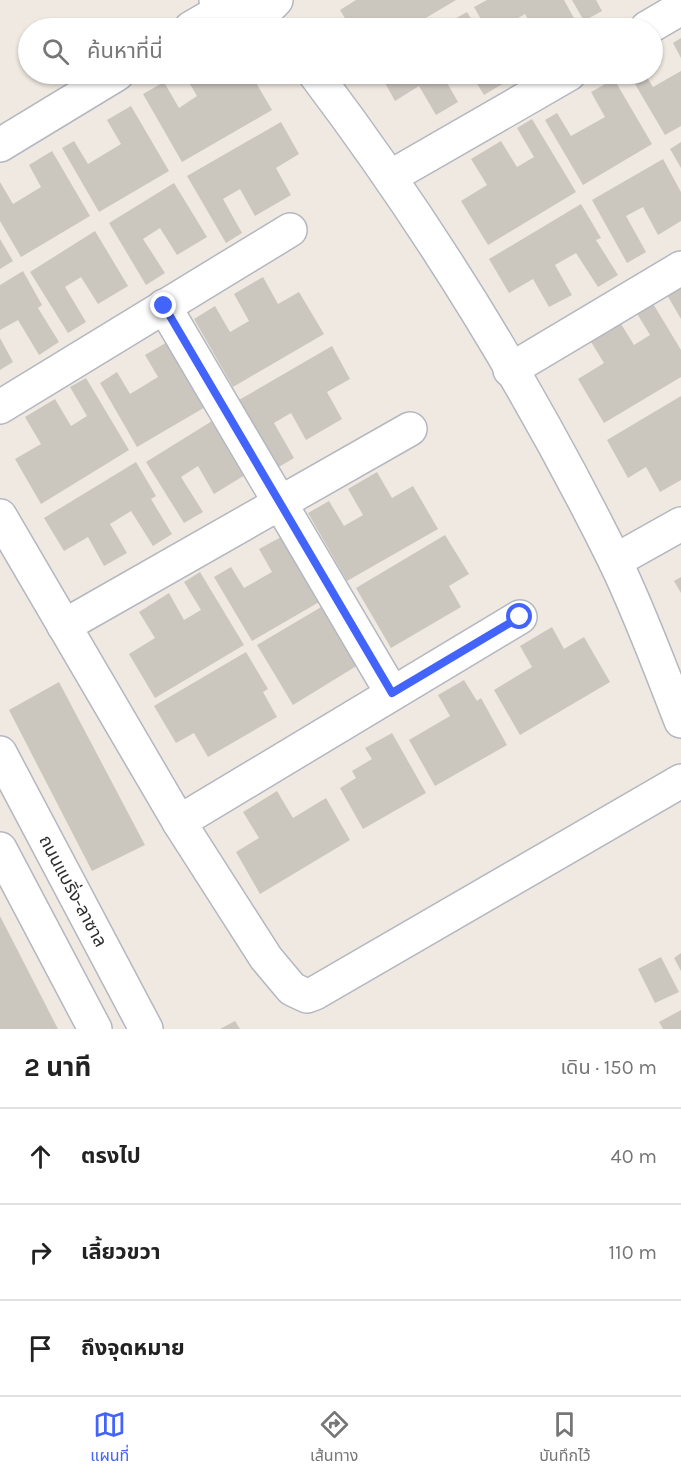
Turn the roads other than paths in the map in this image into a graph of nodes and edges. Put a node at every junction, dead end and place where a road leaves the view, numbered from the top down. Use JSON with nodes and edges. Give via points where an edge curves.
{"nodes":[{"id":1,"x":220,"y":4,"type":"edge"},
{"id":2,"x":681,"y":9,"type":"edge"},
{"id":3,"x":274,"y":13,"type":"edge"},
{"id":4,"x":203,"y":18,"type":"edge"},
{"id":5,"x":663,"y":19,"type":"edge"},
{"id":6,"x":101,"y":84,"type":"edge"},
{"id":7,"x":322,"y":84,"type":"edge"},
{"id":8,"x":552,"y":84,"type":"edge"},
{"id":9,"x":0,"y":145,"type":"edge"},
{"id":10,"x":390,"y":177,"type":"junction"},
{"id":11,"x":290,"y":230,"type":"dead end"},
{"id":12,"x":681,"y":268,"type":"edge"},
{"id":13,"x":164,"y":306,"type":"junction"},
{"id":14,"x":510,"y":370,"type":"junction"},
{"id":15,"x":0,"y":407,"type":"edge"},
{"id":16,"x":410,"y":429,"type":"dead end"},
{"id":17,"x":280,"y":503,"type":"junction"},
{"id":18,"x":0,"y":516,"type":"edge"},
{"id":19,"x":681,"y":524,"type":"edge"},
{"id":20,"x":615,"y":561,"type":"junction"},
{"id":21,"x":520,"y":617,"type":"dead end"},
{"id":22,"x":64,"y":626,"type":"junction"},
{"id":23,"x":392,"y":693,"type":"junction"},
{"id":24,"x":681,"y":721,"type":"edge"},
{"id":25,"x":0,"y":753,"type":"edge"},
{"id":26,"x":681,"y":781,"type":"edge"},
{"id":27,"x":179,"y":822,"type":"junction"},
{"id":28,"x":0,"y":849,"type":"edge"},
{"id":29,"x":94,"y":1029,"type":"edge"},
{"id":30,"x":146,"y":1029,"type":"edge"}],
"edges":[{"from":1,"to":3,"type":"street","via":[[245,16]]},
{"from":1,"to":4,"type":"street"},
{"from":2,"to":5,"type":"street"},
{"from":6,"to":9,"type":"street"},
{"from":7,"to":10,"type":"street"},
{"from":8,"to":10,"type":"street"},
{"from":10,"to":14,"type":"street","via":[[439,249]]},
{"from":11,"to":13,"type":"street"},
{"from":12,"to":14,"type":"street"},
{"from":13,"to":15,"type":"street"},
{"from":13,"to":17,"type":"street"},
{"from":14,"to":20,"type":"street"},
{"from":16,"to":17,"type":"street"},
{"from":17,"to":22,"type":"street"},
{"from":17,"to":23,"type":"street"},
{"from":18,"to":22,"type":"street"},
{"from":19,"to":20,"type":"street"},
{"from":20,"to":24,"type":"street"},
{"from":21,"to":23,"type":"street"},
{"from":22,"to":27,"type":"street"},
{"from":23,"to":27,"type":"street"},
{"from":25,"to":30,"type":"street","name":"ถนนแบริ่ง-ลาซาล"},
{"from":26,"to":27,"type":"street","via":[[307,996],[291,989],[266,958]]},
{"from":28,"to":29,"type":"street"}]}
